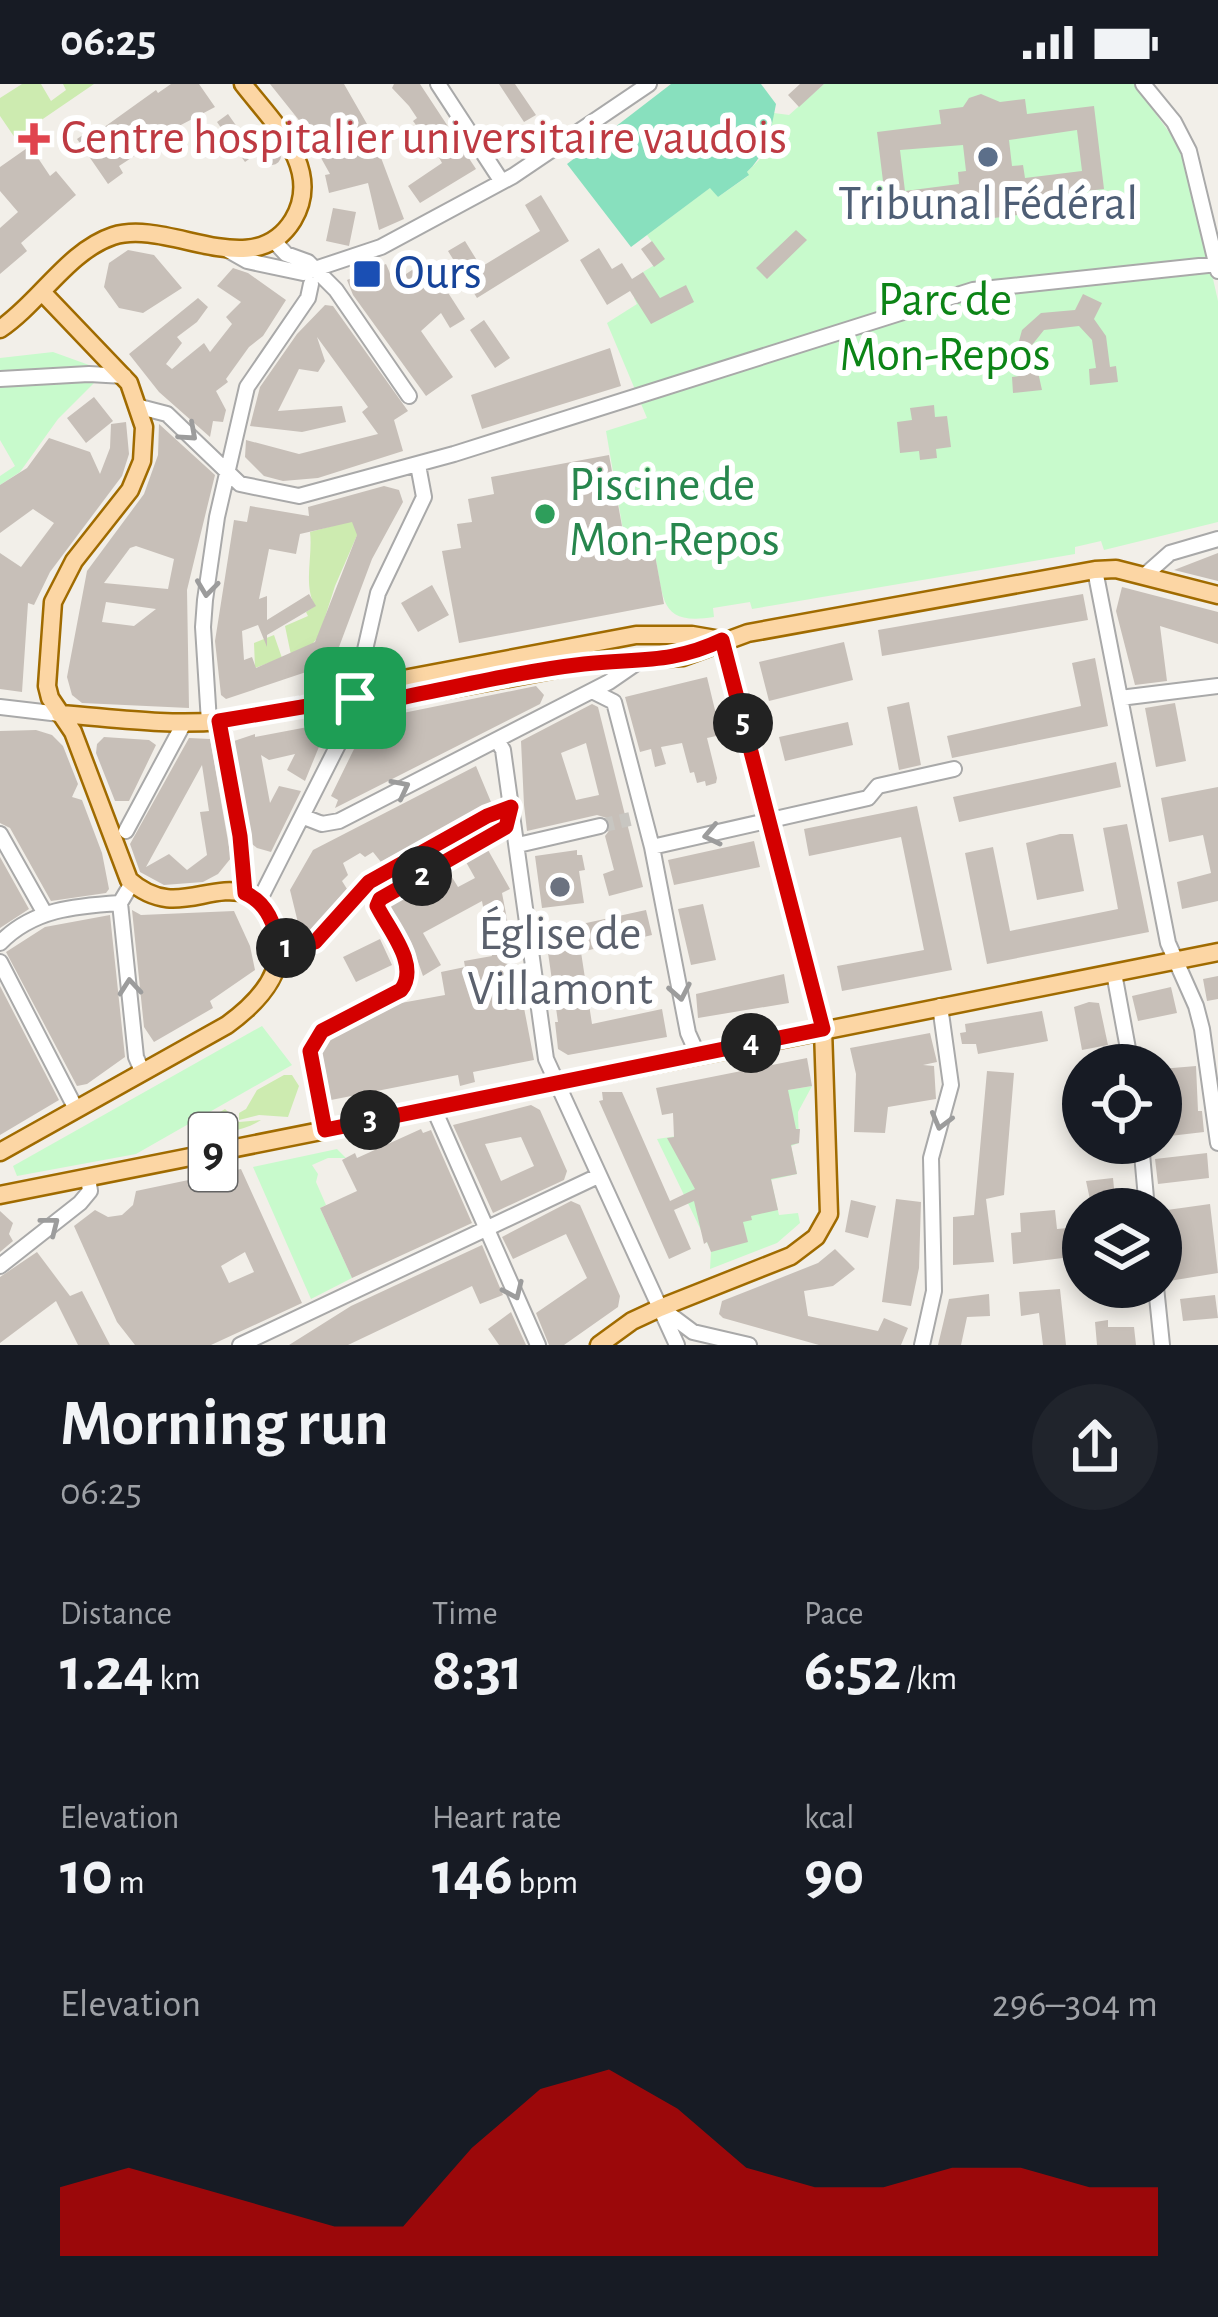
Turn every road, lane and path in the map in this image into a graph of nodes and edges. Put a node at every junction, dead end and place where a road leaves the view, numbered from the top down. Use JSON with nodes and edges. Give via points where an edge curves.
{"nodes":[{"id":1,"x":243,"y":84,"type":"edge"},
{"id":2,"x":438,"y":84,"type":"edge"},
{"id":3,"x":649,"y":84,"type":"edge"},
{"id":4,"x":1143,"y":84,"type":"edge"},
{"id":5,"x":502,"y":182,"type":"junction"},
{"id":6,"x":280,"y":234,"type":"junction"},
{"id":7,"x":224,"y":247,"type":"junction"},
{"id":8,"x":1218,"y":266,"type":"edge"},
{"id":9,"x":313,"y":276,"type":"junction"},
{"id":10,"x":43,"y":293,"type":"junction"},
{"id":11,"x":0,"y":329,"type":"edge"},
{"id":12,"x":124,"y":376,"type":"junction"},
{"id":13,"x":0,"y":379,"type":"edge"},
{"id":14,"x":409,"y":396,"type":"dead end"},
{"id":15,"x":140,"y":407,"type":"junction"},
{"id":16,"x":418,"y":465,"type":"junction"},
{"id":17,"x":229,"y":473,"type":"junction"},
{"id":18,"x":1218,"y":539,"type":"edge"},
{"id":19,"x":1095,"y":570,"type":"junction"},
{"id":20,"x":1144,"y":576,"type":"junction"},
{"id":21,"x":1218,"y":595,"type":"edge"},
{"id":22,"x":722,"y":640,"type":"junction"},
{"id":23,"x":638,"y":662,"type":"junction"},
{"id":24,"x":1218,"y":686,"type":"edge"},
{"id":25,"x":592,"y":691,"type":"junction"},
{"id":26,"x":355,"y":698,"type":"junction"},
{"id":27,"x":1120,"y":698,"type":"junction"},
{"id":28,"x":0,"y":707,"type":"edge"},
{"id":29,"x":60,"y":714,"type":"junction"},
{"id":30,"x":214,"y":721,"type":"junction"},
{"id":31,"x":184,"y":723,"type":"junction"},
{"id":32,"x":497,"y":740,"type":"junction"},
{"id":33,"x":954,"y":769,"type":"dead end"},
{"id":34,"x":511,"y":807,"type":"junction"},
{"id":35,"x":304,"y":817,"type":"junction"},
{"id":36,"x":771,"y":822,"type":"junction"},
{"id":37,"x":601,"y":826,"type":"tunnel mouth"},
{"id":38,"x":126,"y":831,"type":"dead end"},
{"id":39,"x":0,"y":834,"type":"edge"},
{"id":40,"x":518,"y":845,"type":"junction"},
{"id":41,"x":652,"y":847,"type":"junction"},
{"id":42,"x":132,"y":883,"type":"junction"},
{"id":43,"x":252,"y":897,"type":"junction"},
{"id":44,"x":120,"y":903,"type":"junction"},
{"id":45,"x":44,"y":912,"type":"junction"},
{"id":46,"x":0,"y":943,"type":"edge"},
{"id":47,"x":279,"y":950,"type":"junction"},
{"id":48,"x":1218,"y":952,"type":"edge"},
{"id":49,"x":1176,"y":960,"type":"junction"},
{"id":50,"x":0,"y":962,"type":"edge"},
{"id":51,"x":1114,"y":973,"type":"junction"},
{"id":52,"x":940,"y":1006,"type":"junction"},
{"id":53,"x":823,"y":1029,"type":"junction"},
{"id":54,"x":1210,"y":1030,"type":"edge"},
{"id":55,"x":1127,"y":1044,"type":"edge"},
{"id":56,"x":697,"y":1053,"type":"junction"},
{"id":57,"x":142,"y":1071,"type":"junction"},
{"id":58,"x":557,"y":1085,"type":"junction"},
{"id":59,"x":433,"y":1107,"type":"junction"},
{"id":60,"x":76,"y":1109,"type":"junction"},
{"id":61,"x":325,"y":1130,"type":"junction"},
{"id":62,"x":1218,"y":1143,"type":"edge"},
{"id":63,"x":0,"y":1152,"type":"edge"},
{"id":64,"x":598,"y":1176,"type":"junction"},
{"id":65,"x":88,"y":1178,"type":"junction"},
{"id":66,"x":0,"y":1195,"type":"edge"},
{"id":67,"x":485,"y":1228,"type":"junction"},
{"id":68,"x":0,"y":1265,"type":"edge"},
{"id":69,"x":660,"y":1308,"type":"junction"},
{"id":70,"x":1158,"y":1308,"type":"edge"},
{"id":71,"x":240,"y":1345,"type":"edge"},
{"id":72,"x":538,"y":1345,"type":"edge"},
{"id":73,"x":599,"y":1345,"type":"edge"},
{"id":74,"x":677,"y":1345,"type":"edge"},
{"id":75,"x":748,"y":1345,"type":"edge"},
{"id":76,"x":922,"y":1345,"type":"edge"},
{"id":77,"x":1162,"y":1345,"type":"edge"}],
"edges":[{"from":1,"to":6,"type":"main road","via":[[300,166],[302,198]]},
{"from":2,"to":5,"type":"street"},
{"from":3,"to":5,"type":"street"},
{"from":4,"to":8,"type":"street","via":[[1190,151]]},
{"from":5,"to":9,"type":"street"},
{"from":6,"to":7,"type":"main road","via":[[246,250]]},
{"from":6,"to":9,"type":"street","via":[[286,254]]},
{"from":7,"to":9,"type":"street","via":[[262,266]]},
{"from":7,"to":10,"type":"main road","via":[[117,235],[83,254]]},
{"from":8,"to":16,"type":"street","via":[[973,290]]},
{"from":9,"to":14,"type":"street","via":[[336,290]]},
{"from":9,"to":17,"type":"street","via":[[308,298],[247,387]]},
{"from":10,"to":11,"type":"main road"},
{"from":10,"to":12,"type":"main road"},
{"from":12,"to":13,"type":"street"},
{"from":12,"to":15,"type":"main road"},
{"from":15,"to":17,"type":"street","one_way":true,"via":[[167,414]]},
{"from":15,"to":29,"type":"main road","via":[[142,461],[130,490],[53,602],[47,686]]},
{"from":16,"to":17,"type":"street","via":[[299,496],[247,486]]},
{"from":16,"to":26,"type":"street","via":[[424,497],[378,593]]},
{"from":17,"to":30,"type":"street","one_way":true,"via":[[202,627]]},
{"from":18,"to":20,"type":"street","via":[[1169,554]]},
{"from":19,"to":20,"type":"main road"},
{"from":19,"to":22,"type":"main road"},
{"from":19,"to":27,"type":"street"},
{"from":20,"to":21,"type":"main road"},
{"from":22,"to":23,"type":"main road","via":[[691,655]]},
{"from":22,"to":26,"type":"main road","via":[[661,633],[603,639],[376,684]]},
{"from":22,"to":36,"type":"main road"},
{"from":23,"to":25,"type":"street"},
{"from":23,"to":26,"type":"main road","via":[[589,663],[380,702]]},
{"from":24,"to":27,"type":"street"},
{"from":25,"to":32,"type":"street"},
{"from":25,"to":41,"type":"street","via":[[614,703],[637,817]]},
{"from":26,"to":30,"type":"main road"},
{"from":26,"to":35,"type":"street"},
{"from":27,"to":49,"type":"street"},
{"from":28,"to":29,"type":"street"},
{"from":29,"to":31,"type":"main road"},
{"from":29,"to":42,"type":"main road"},
{"from":30,"to":31,"type":"main road"},
{"from":30,"to":43,"type":"street"},
{"from":31,"to":38,"type":"street"},
{"from":32,"to":34,"type":"street"},
{"from":35,"to":32,"type":"street","one_way":true,"via":[[339,820]]},
{"from":33,"to":36,"type":"street"},
{"from":34,"to":40,"type":"street"},
{"from":34,"to":47,"type":"street","via":[[369,882],[315,942]]},
{"from":34,"to":61,"type":"street","via":[[506,827],[380,899],[407,981],[322,1031],[310,1051]]},
{"from":35,"to":43,"type":"street"},
{"from":36,"to":41,"type":"street","one_way":true},
{"from":36,"to":53,"type":"main road"},
{"from":37,"to":40,"type":"street"},
{"from":39,"to":45,"type":"street"},
{"from":40,"to":58,"type":"street","via":[[546,1059]]},
{"from":41,"to":56,"type":"street","one_way":true},
{"from":42,"to":43,"type":"main road","via":[[178,899]]},
{"from":42,"to":44,"type":"street"},
{"from":43,"to":47,"type":"main road","via":[[277,932]]},
{"from":44,"to":45,"type":"street"},
{"from":57,"to":44,"type":"street","one_way":true},
{"from":45,"to":46,"type":"street"},
{"from":47,"to":57,"type":"main road","via":[[271,980],[243,1013]]},
{"from":48,"to":49,"type":"main road","number":"9"},
{"from":49,"to":51,"type":"main road","number":"9"},
{"from":49,"to":54,"type":"street"},
{"from":50,"to":60,"type":"street"},
{"from":51,"to":52,"type":"main road","number":"9"},
{"from":51,"to":55,"type":"street"},
{"from":52,"to":53,"type":"main road","number":"9"},
{"from":52,"to":76,"type":"street","one_way":true,"via":[[951,1084],[931,1158],[934,1291]]},
{"from":53,"to":56,"type":"main road","number":"9"},
{"from":53,"to":69,"type":"main road","via":[[830,1207],[816,1237],[791,1256]]},
{"from":54,"to":62,"type":"street"},
{"from":56,"to":58,"type":"main road","number":"9"},
{"from":57,"to":60,"type":"main road"},
{"from":58,"to":59,"type":"main road","number":"9"},
{"from":58,"to":64,"type":"street"},
{"from":59,"to":61,"type":"main road","number":"9"},
{"from":59,"to":67,"type":"street"},
{"from":60,"to":63,"type":"main road"},
{"from":61,"to":65,"type":"main road","number":"9"},
{"from":64,"to":67,"type":"street"},
{"from":64,"to":69,"type":"street"},
{"from":65,"to":66,"type":"main road","number":"9"},
{"from":68,"to":65,"type":"street","one_way":true,"via":[[80,1203]]},
{"from":67,"to":71,"type":"street"},
{"from":67,"to":72,"type":"street","one_way":true},
{"from":69,"to":73,"type":"main road"},
{"from":69,"to":74,"type":"street"},
{"from":69,"to":75,"type":"street","via":[[693,1332]]},
{"from":70,"to":77,"type":"street"}]}
